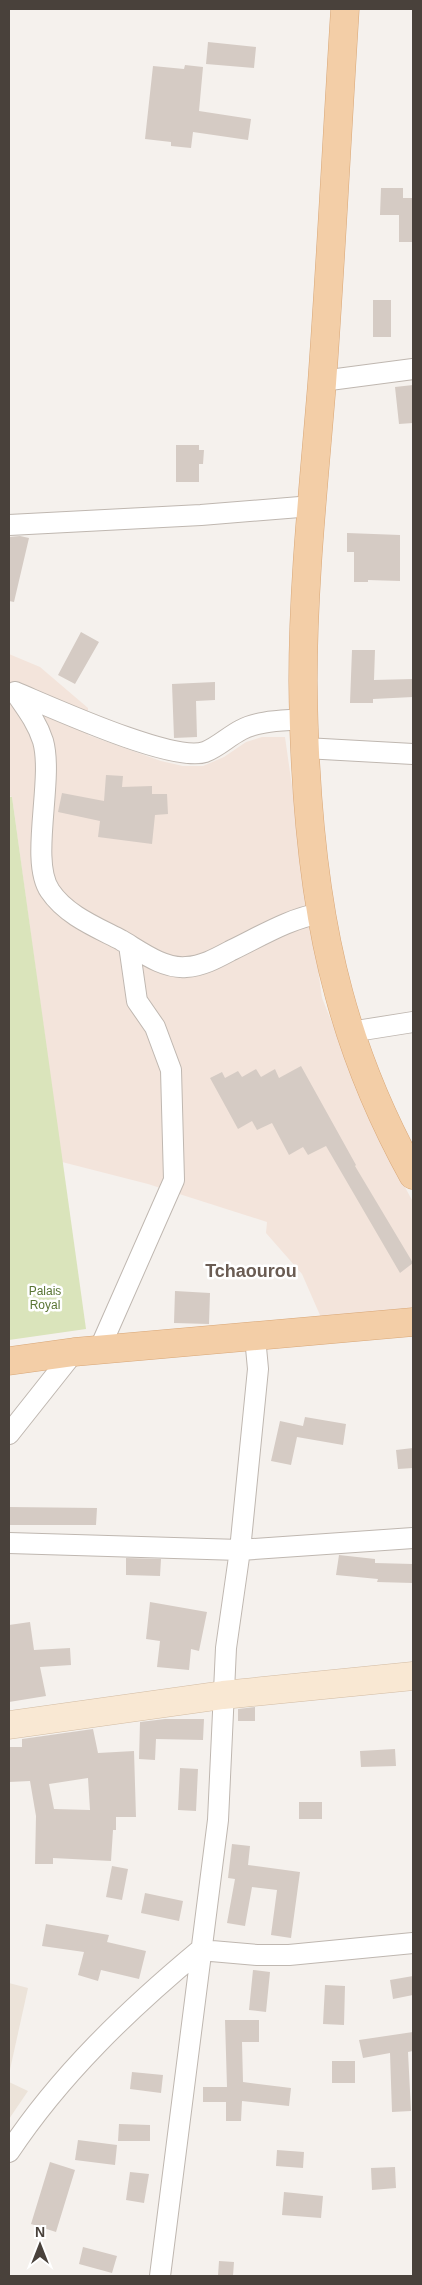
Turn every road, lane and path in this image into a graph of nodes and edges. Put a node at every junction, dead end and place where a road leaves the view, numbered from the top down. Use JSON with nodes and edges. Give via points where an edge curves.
{"nodes":[{"id":1,"x":344,"y":9,"type":"edge"},
{"id":2,"x":413,"y":369,"type":"edge"},
{"id":3,"x":322,"y":381,"type":"junction"},
{"id":4,"x":312,"y":506,"type":"junction"},
{"id":5,"x":9,"y":524,"type":"edge"},
{"id":6,"x":12,"y":691,"type":"edge"},
{"id":7,"x":304,"y":719,"type":"junction"},
{"id":8,"x":305,"y":748,"type":"junction"},
{"id":9,"x":413,"y":754,"type":"edge"},
{"id":10,"x":322,"y":913,"type":"junction"},
{"id":11,"x":129,"y":945,"type":"junction"},
{"id":12,"x":413,"y":1022,"type":"edge"},
{"id":13,"x":350,"y":1032,"type":"junction"},
{"id":14,"x":413,"y":1176,"type":"edge"},
{"id":15,"x":413,"y":1322,"type":"edge"},
{"id":16,"x":255,"y":1337,"type":"junction"},
{"id":17,"x":87,"y":1351,"type":"junction"},
{"id":18,"x":9,"y":1361,"type":"edge"},
{"id":19,"x":9,"y":1434,"type":"edge"},
{"id":20,"x":413,"y":1538,"type":"edge"},
{"id":21,"x":9,"y":1543,"type":"edge"},
{"id":22,"x":240,"y":1550,"type":"junction"},
{"id":23,"x":413,"y":1676,"type":"edge"},
{"id":24,"x":223,"y":1695,"type":"junction"},
{"id":25,"x":9,"y":1725,"type":"edge"},
{"id":26,"x":413,"y":1942,"type":"edge"},
{"id":27,"x":200,"y":1950,"type":"junction"},
{"id":28,"x":9,"y":2152,"type":"edge"},
{"id":29,"x":160,"y":2276,"type":"edge"}],
"edges":[{"from":1,"to":3,"type":"main road"},
{"from":2,"to":3,"type":"street"},
{"from":3,"to":4,"type":"main road"},
{"from":4,"to":5,"type":"street"},
{"from":4,"to":7,"type":"main road","via":[[304,638]]},
{"from":6,"to":7,"type":"street","via":[[123,735],[182,753],[206,752],[242,729],[256,725]]},
{"from":6,"to":11,"type":"street","via":[[35,720],[43,743],[46,776],[42,854],[43,874],[49,890],[78,917]]},
{"from":7,"to":8,"type":"main road"},
{"from":8,"to":9,"type":"street"},
{"from":8,"to":10,"type":"main road","via":[[312,844]]},
{"from":10,"to":11,"type":"street","via":[[294,920],[200,966],[183,968],[162,964]]},
{"from":10,"to":13,"type":"main road","via":[[329,954]]},
{"from":11,"to":17,"type":"street","via":[[137,1001],[155,1027],[171,1070],[174,1180]]},
{"from":12,"to":13,"type":"street"},
{"from":13,"to":14,"type":"main road"},
{"from":15,"to":16,"type":"main road"},
{"from":16,"to":17,"type":"main road"},
{"from":16,"to":22,"type":"street","via":[[258,1369]]},
{"from":17,"to":18,"type":"main road"},
{"from":17,"to":19,"type":"street"},
{"from":20,"to":22,"type":"street"},
{"from":21,"to":22,"type":"street"},
{"from":22,"to":24,"type":"street","via":[[230,1612]]},
{"from":23,"to":24,"type":"street"},
{"from":24,"to":25,"type":"street"},
{"from":24,"to":27,"type":"street","via":[[218,1820]]},
{"from":26,"to":27,"type":"street","via":[[288,1955]]},
{"from":27,"to":28,"type":"street","via":[[158,1985],[60,2084]]},
{"from":27,"to":29,"type":"street"}]}
